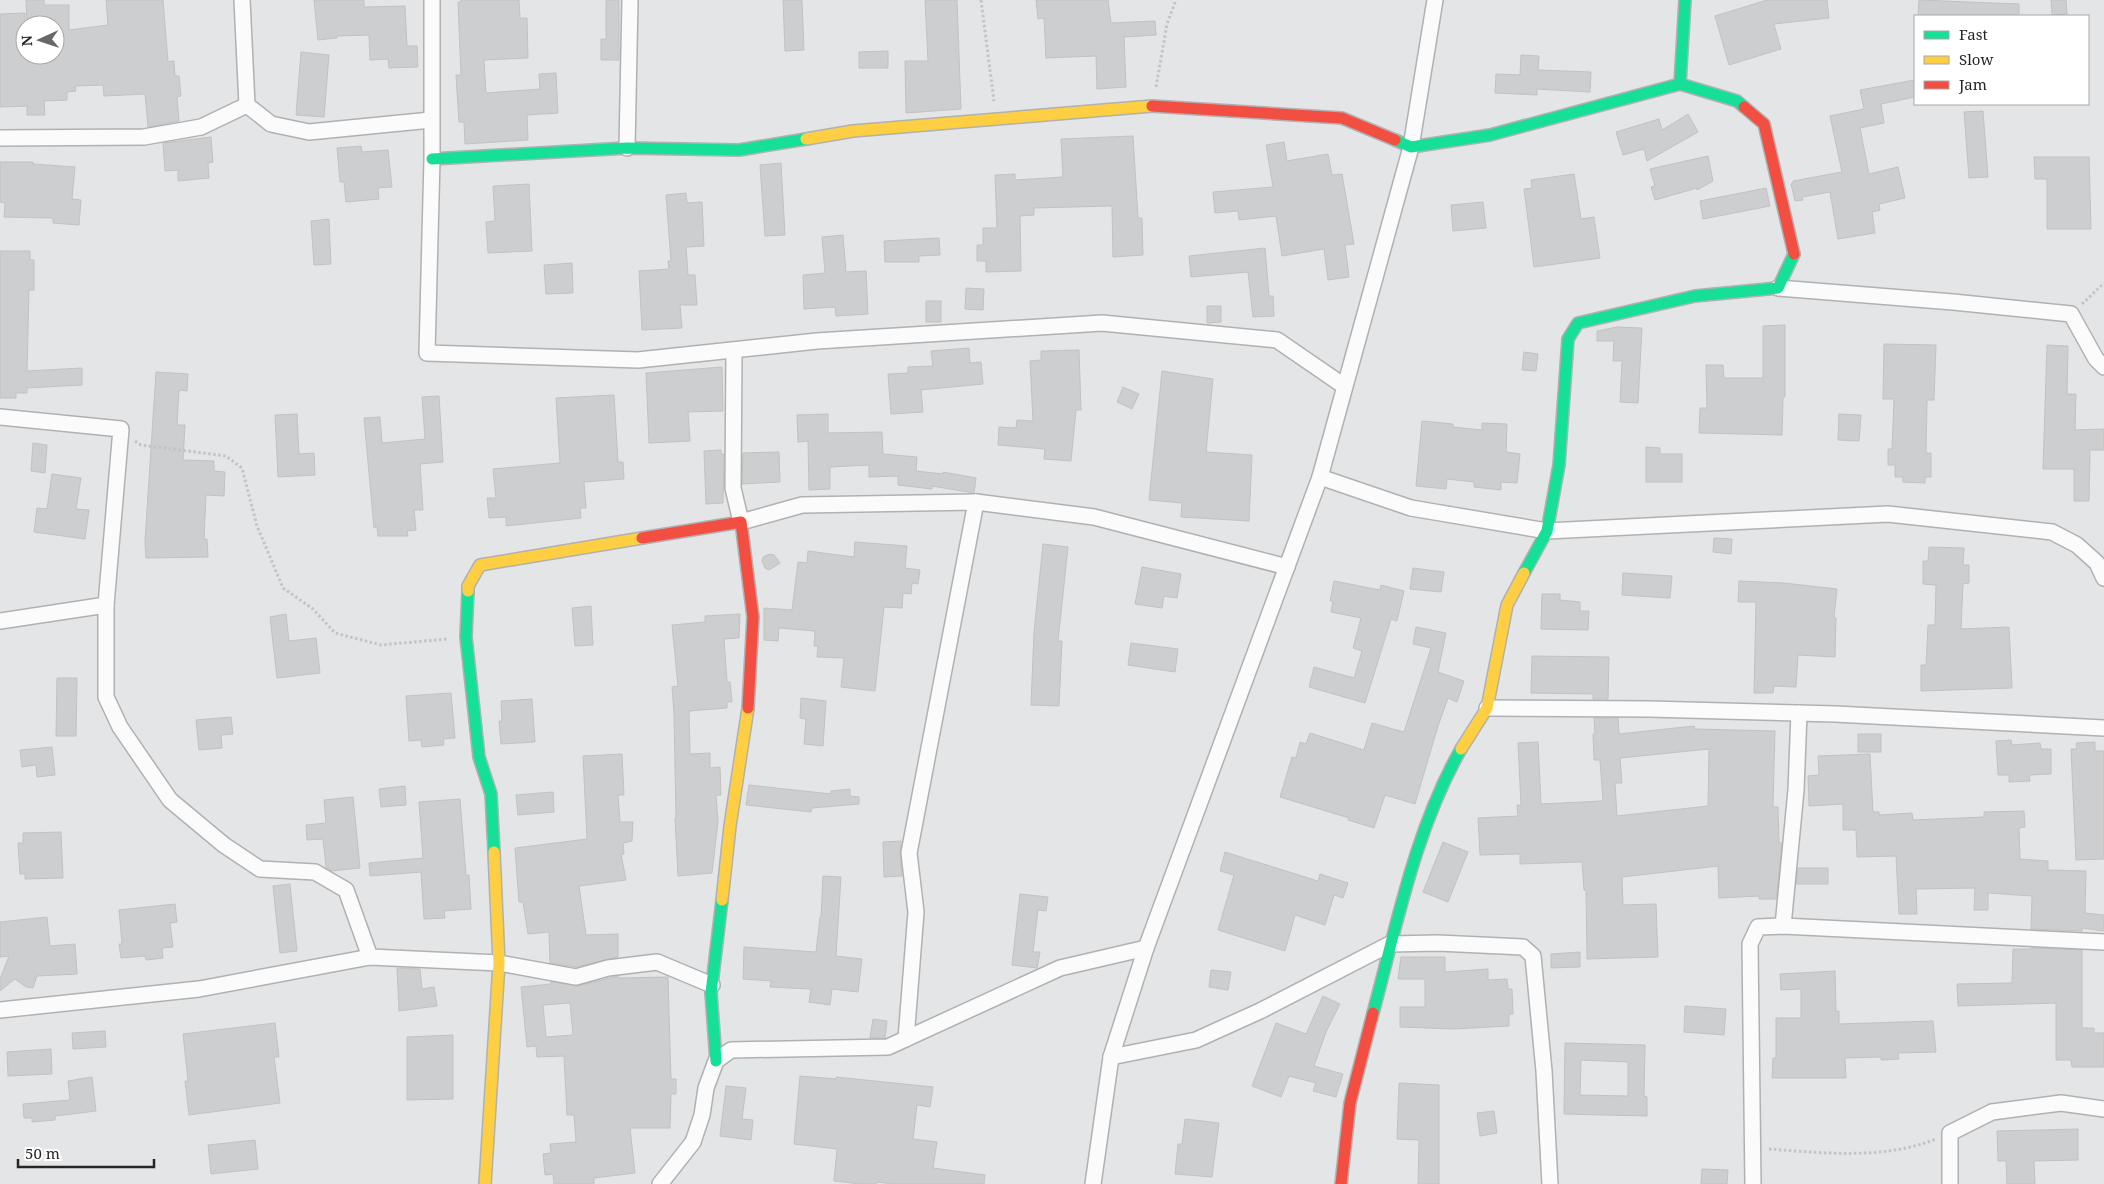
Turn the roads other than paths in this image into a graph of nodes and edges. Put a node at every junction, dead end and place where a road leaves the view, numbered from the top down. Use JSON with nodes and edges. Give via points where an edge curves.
{"nodes":[{"id":1,"x":242,"y":0,"type":"edge"},
{"id":2,"x":432,"y":0,"type":"edge"},
{"id":3,"x":630,"y":0,"type":"edge"},
{"id":4,"x":1435,"y":0,"type":"edge"},
{"id":5,"x":1685,"y":0,"type":"edge"},
{"id":6,"x":1680,"y":84,"type":"junction"},
{"id":7,"x":247,"y":105,"type":"junction"},
{"id":8,"x":431,"y":120,"type":"junction"},
{"id":9,"x":0,"y":138,"type":"edge"},
{"id":10,"x":1411,"y":147,"type":"junction"},
{"id":11,"x":627,"y":148,"type":"junction"},
{"id":12,"x":432,"y":159,"type":"junction"},
{"id":13,"x":1778,"y":288,"type":"junction"},
{"id":14,"x":734,"y":351,"type":"junction"},
{"id":15,"x":2104,"y":367,"type":"edge"},
{"id":16,"x":1344,"y":386,"type":"junction"},
{"id":17,"x":0,"y":417,"type":"edge"},
{"id":18,"x":1320,"y":477,"type":"junction"},
{"id":19,"x":976,"y":502,"type":"junction"},
{"id":20,"x":740,"y":522,"type":"junction"},
{"id":21,"x":1547,"y":530,"type":"junction"},
{"id":22,"x":1287,"y":567,"type":"junction"},
{"id":23,"x":2104,"y":578,"type":"edge"},
{"id":24,"x":106,"y":606,"type":"junction"},
{"id":25,"x":0,"y":620,"type":"edge"},
{"id":26,"x":1486,"y":708,"type":"junction"},
{"id":27,"x":1799,"y":713,"type":"junction"},
{"id":28,"x":2104,"y":728,"type":"edge"},
{"id":29,"x":1783,"y":926,"type":"junction"},
{"id":30,"x":2104,"y":942,"type":"edge"},
{"id":31,"x":1390,"y":944,"type":"junction"},
{"id":32,"x":1146,"y":948,"type":"junction"},
{"id":33,"x":370,"y":957,"type":"junction"},
{"id":34,"x":499,"y":963,"type":"junction"},
{"id":35,"x":712,"y":985,"type":"junction"},
{"id":36,"x":0,"y":1010,"type":"edge"},
{"id":37,"x":906,"y":1039,"type":"junction"},
{"id":38,"x":1111,"y":1057,"type":"junction"},
{"id":39,"x":716,"y":1061,"type":"junction"},
{"id":40,"x":2104,"y":1109,"type":"edge"},
{"id":41,"x":485,"y":1184,"type":"edge"},
{"id":42,"x":660,"y":1184,"type":"edge"},
{"id":43,"x":1093,"y":1184,"type":"edge"},
{"id":44,"x":1341,"y":1184,"type":"edge"},
{"id":45,"x":1550,"y":1184,"type":"edge"},
{"id":46,"x":1753,"y":1184,"type":"edge"},
{"id":47,"x":1950,"y":1184,"type":"edge"}],
"edges":[{"from":1,"to":7,"type":"street"},
{"from":2,"to":8,"type":"street"},
{"from":3,"to":11,"type":"street"},
{"from":4,"to":10,"type":"street"},
{"from":5,"to":6,"type":"street"},
{"from":6,"to":10,"type":"street","via":[[1490,135]]},
{"from":6,"to":13,"type":"street","via":[[1737,101],[1764,124],[1794,256]]},
{"from":7,"to":8,"type":"street","via":[[271,124],[309,132]]},
{"from":7,"to":9,"type":"street","via":[[201,126],[144,137]]},
{"from":8,"to":12,"type":"street"},
{"from":10,"to":11,"type":"street","via":[[1342,118],[1153,106],[853,131],[739,150]]},
{"from":10,"to":16,"type":"street"},
{"from":11,"to":12,"type":"street"},
{"from":12,"to":14,"type":"street","via":[[427,353],[638,360]]},
{"from":13,"to":15,"type":"street","via":[[2071,314],[2096,359]]},
{"from":13,"to":21,"type":"street","via":[[1695,296],[1578,322],[1568,339],[1560,465]]},
{"from":14,"to":16,"type":"street","via":[[817,341],[1102,323],[1277,340]]},
{"from":14,"to":20,"type":"street","via":[[733,488]]},
{"from":16,"to":18,"type":"street"},
{"from":17,"to":24,"type":"street","via":[[121,429]]},
{"from":18,"to":21,"type":"street","via":[[1411,508]]},
{"from":18,"to":22,"type":"street"},
{"from":19,"to":20,"type":"street","via":[[802,505]]},
{"from":19,"to":22,"type":"street","via":[[1094,517]]},
{"from":19,"to":37,"type":"street","via":[[909,853],[916,912]]},
{"from":20,"to":34,"type":"street","via":[[480,565],[468,586],[466,637],[479,757],[491,794]]},
{"from":20,"to":35,"type":"street","via":[[753,616],[746,717]]},
{"from":21,"to":23,"type":"street","via":[[1888,514],[2052,532],[2077,545],[2097,563]]},
{"from":21,"to":26,"type":"street","via":[[1507,605]]},
{"from":22,"to":32,"type":"street"},
{"from":24,"to":25,"type":"street"},
{"from":24,"to":33,"type":"street","via":[[106,697],[120,726],[170,800],[224,845],[260,869],[315,872],[346,890]]},
{"from":26,"to":27,"type":"street"},
{"from":26,"to":31,"type":"street","via":[[1460,751],[1433,808]]},
{"from":27,"to":28,"type":"street"},
{"from":27,"to":29,"type":"street","via":[[1796,790]]},
{"from":29,"to":30,"type":"street"},
{"from":29,"to":46,"type":"street","via":[[1758,927],[1750,944]]},
{"from":31,"to":38,"type":"street","via":[[1196,1040]]},
{"from":31,"to":44,"type":"street","via":[[1350,1103]]},
{"from":31,"to":45,"type":"street","via":[[1438,942],[1523,947],[1533,956]]},
{"from":32,"to":37,"type":"street","via":[[1060,968]]},
{"from":32,"to":38,"type":"street"},
{"from":33,"to":34,"type":"street"},
{"from":33,"to":36,"type":"street","via":[[199,989]]},
{"from":34,"to":35,"type":"street","via":[[576,977],[608,968],[657,962]]},
{"from":34,"to":41,"type":"street"},
{"from":35,"to":39,"type":"street"},
{"from":37,"to":39,"type":"street","via":[[888,1047],[731,1050]]},
{"from":38,"to":43,"type":"street"},
{"from":39,"to":42,"type":"street","via":[[693,1142]]},
{"from":40,"to":47,"type":"street","via":[[2060,1103],[1992,1112],[1950,1133]]}]}
